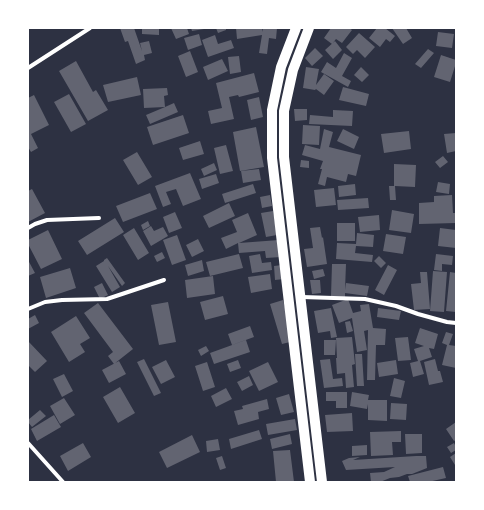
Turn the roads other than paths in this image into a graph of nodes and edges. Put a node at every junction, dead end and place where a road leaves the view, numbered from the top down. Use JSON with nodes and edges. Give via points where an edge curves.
{"nodes":[{"id":1,"x":90,"y":28,"type":"edge"},
{"id":2,"x":296,"y":28,"type":"edge"},
{"id":3,"x":309,"y":28,"type":"edge"},
{"id":4,"x":28,"y":68,"type":"edge"},
{"id":5,"x":98,"y":218,"type":"dead end"},
{"id":6,"x":28,"y":228,"type":"edge"},
{"id":7,"x":164,"y":280,"type":"dead end"},
{"id":8,"x":301,"y":297,"type":"junction"},
{"id":9,"x":28,"y":309,"type":"edge"},
{"id":10,"x":456,"y":323,"type":"edge"},
{"id":11,"x":28,"y":443,"type":"edge"},
{"id":12,"x":64,"y":482,"type":"edge"},
{"id":13,"x":310,"y":482,"type":"edge"},
{"id":14,"x":322,"y":482,"type":"edge"}],
"edges":[{"from":1,"to":4,"type":"street"},
{"from":2,"to":13,"type":"main road","via":[[281,67],[272,110],[272,158]]},
{"from":3,"to":8,"type":"main road","via":[[293,70],[284,111],[284,157]]},
{"from":5,"to":6,"type":"street","via":[[48,220]]},
{"from":7,"to":9,"type":"street","via":[[107,299],[45,302]]},
{"from":8,"to":10,"type":"street","via":[[365,299]]},
{"from":8,"to":14,"type":"main road"},
{"from":11,"to":12,"type":"street"}]}
